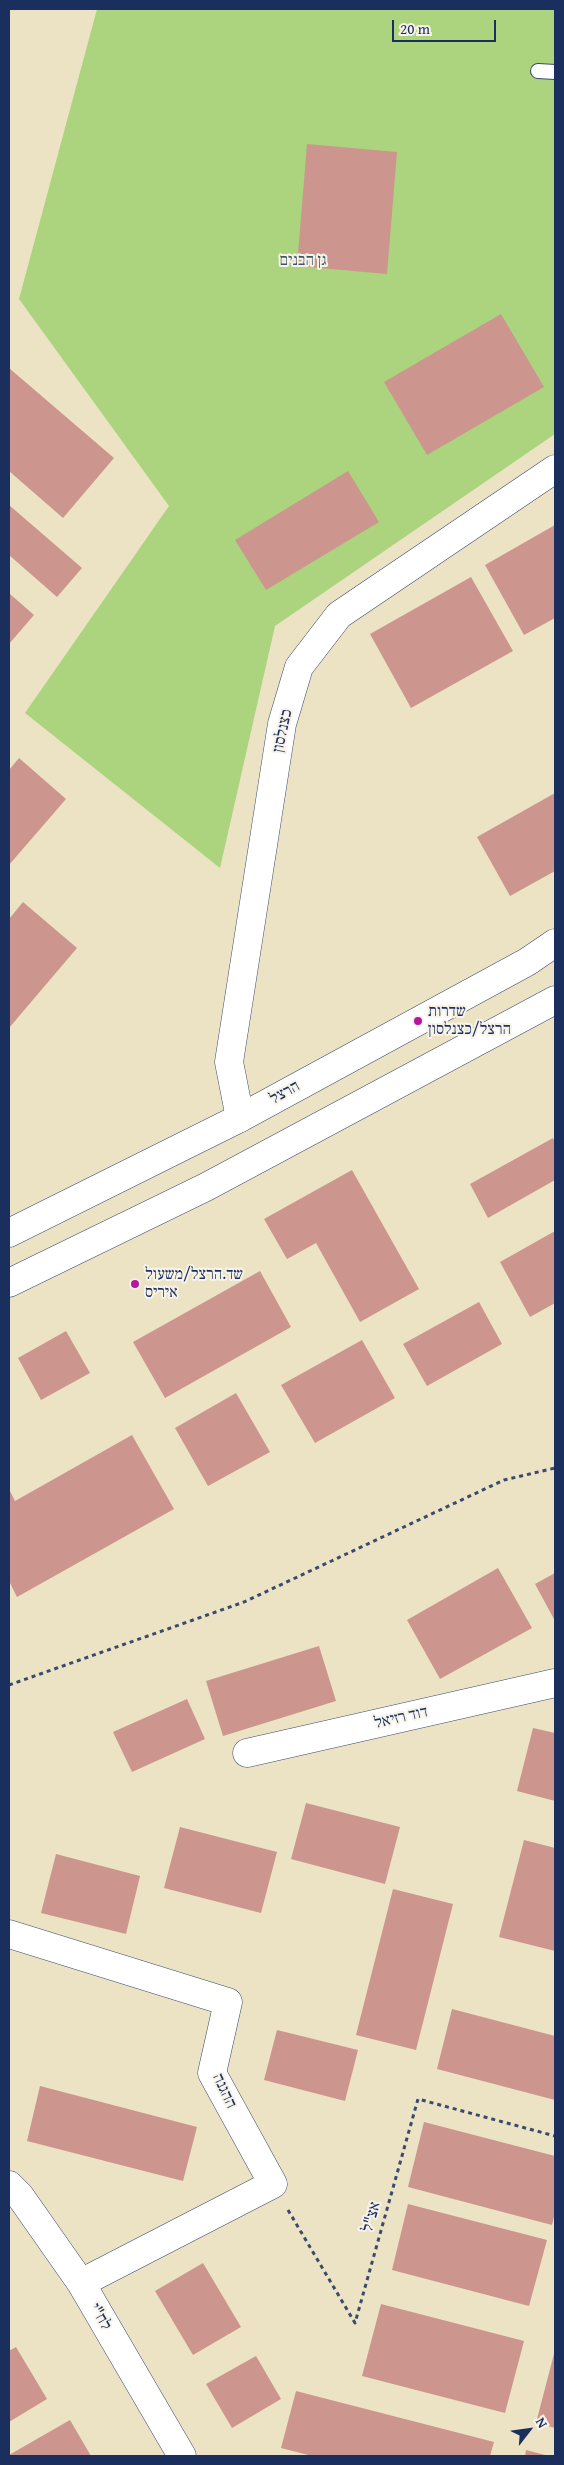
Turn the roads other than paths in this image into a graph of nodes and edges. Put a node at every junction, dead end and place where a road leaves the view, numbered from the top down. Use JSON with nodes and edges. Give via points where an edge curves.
{"nodes":[{"id":1,"x":538,"y":71,"type":"dead end"},
{"id":2,"x":555,"y":72,"type":"edge"},
{"id":3,"x":555,"y":469,"type":"edge"},
{"id":4,"x":555,"y":943,"type":"edge"},
{"id":5,"x":555,"y":1000,"type":"edge"},
{"id":6,"x":240,"y":1118,"type":"junction"},
{"id":7,"x":9,"y":1233,"type":"edge"},
{"id":8,"x":9,"y":1283,"type":"edge"},
{"id":9,"x":555,"y":1683,"type":"edge"},
{"id":10,"x":247,"y":1754,"type":"dead end"},
{"id":11,"x":9,"y":1934,"type":"edge"},
{"id":12,"x":9,"y":2185,"type":"edge"},
{"id":13,"x":81,"y":2283,"type":"junction"},
{"id":14,"x":182,"y":2456,"type":"edge"}],
"edges":[{"from":1,"to":2,"type":"lane"},
{"from":3,"to":6,"type":"street","name":"כצנלסון","via":[[339,615],[299,667],[282,724],[229,1062]]},
{"from":4,"to":6,"type":"street","name":"הרצל","via":[[527,962]]},
{"from":5,"to":8,"type":"street","via":[[206,1187]]},
{"from":6,"to":7,"type":"street","name":"הרצל"},
{"from":9,"to":10,"type":"street","name":"דוד רזיאל"},
{"from":11,"to":13,"type":"street","name":"ההגנה","via":[[228,2002],[212,2073],[273,2184]]},
{"from":12,"to":13,"type":"street","name":"לח\"י"},
{"from":13,"to":14,"type":"street","name":"לח\"י"}]}
